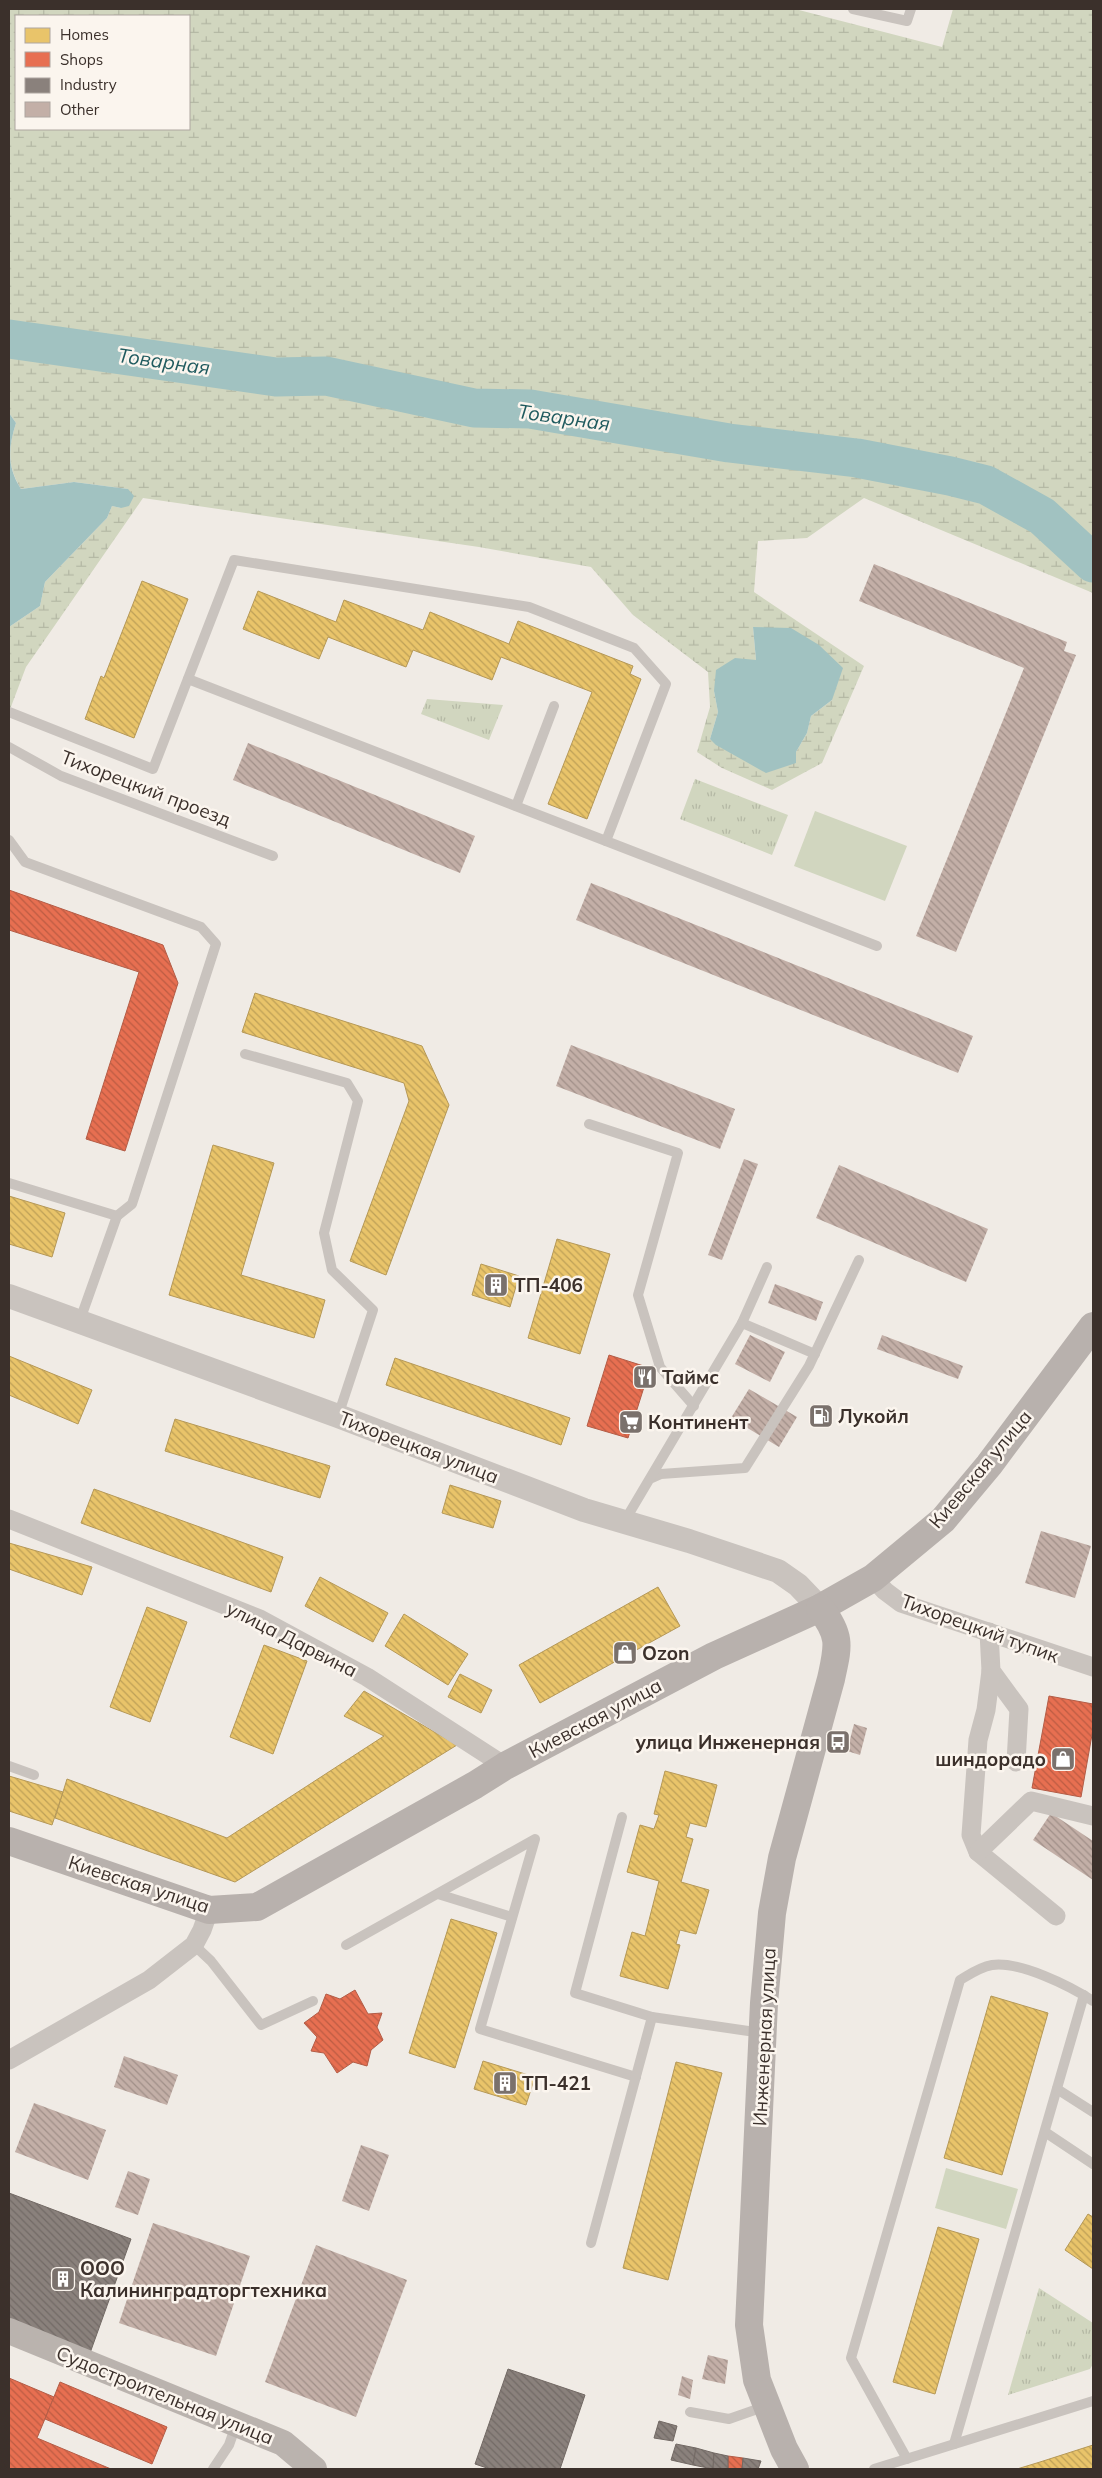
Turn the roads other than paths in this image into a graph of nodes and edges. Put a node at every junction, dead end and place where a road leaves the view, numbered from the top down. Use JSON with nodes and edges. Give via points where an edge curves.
{"nodes":[{"id":1,"x":853,"y":9,"type":"edge"},
{"id":2,"x":911,"y":9,"type":"edge"},
{"id":3,"x":188,"y":679,"type":"junction"},
{"id":4,"x":554,"y":706,"type":"dead end"},
{"id":5,"x":9,"y":712,"type":"edge"},
{"id":6,"x":9,"y":747,"type":"edge"},
{"id":7,"x":516,"y":806,"type":"junction"},
{"id":8,"x":9,"y":840,"type":"edge"},
{"id":9,"x":606,"y":841,"type":"junction"},
{"id":10,"x":273,"y":856,"type":"dead end"},
{"id":11,"x":877,"y":946,"type":"dead end"},
{"id":12,"x":245,"y":1054,"type":"dead end"},
{"id":13,"x":589,"y":1124,"type":"dead end"},
{"id":14,"x":9,"y":1183,"type":"edge"},
{"id":15,"x":117,"y":1216,"type":"junction"},
{"id":16,"x":859,"y":1260,"type":"dead end"},
{"id":17,"x":767,"y":1268,"type":"dead end"},
{"id":18,"x":9,"y":1296,"type":"edge"},
{"id":19,"x":80,"y":1320,"type":"junction"},
{"id":20,"x":742,"y":1324,"type":"junction"},
{"id":21,"x":1093,"y":1326,"type":"edge"},
{"id":22,"x":815,"y":1354,"type":"junction"},
{"id":23,"x":694,"y":1406,"type":"junction"},
{"id":24,"x":338,"y":1416,"type":"junction"},
{"id":25,"x":652,"y":1478,"type":"junction"},
{"id":26,"x":9,"y":1519,"type":"edge"},
{"id":27,"x":624,"y":1523,"type":"junction"},
{"id":28,"x":873,"y":1578,"type":"junction"},
{"id":29,"x":820,"y":1608,"type":"junction"},
{"id":30,"x":989,"y":1632,"type":"junction"},
{"id":31,"x":1093,"y":1667,"type":"edge"},
{"id":32,"x":991,"y":1671,"type":"junction"},
{"id":33,"x":1016,"y":1762,"type":"dead end"},
{"id":34,"x":9,"y":1766,"type":"edge"},
{"id":35,"x":505,"y":1766,"type":"junction"},
{"id":36,"x":34,"y":1775,"type":"dead end"},
{"id":37,"x":1093,"y":1816,"type":"edge"},
{"id":38,"x":622,"y":1817,"type":"dead end"},
{"id":39,"x":9,"y":1841,"type":"edge"},
{"id":40,"x":978,"y":1852,"type":"junction"},
{"id":41,"x":438,"y":1894,"type":"junction"},
{"id":42,"x":209,"y":1910,"type":"junction"},
{"id":43,"x":1056,"y":1916,"type":"dead end"},
{"id":44,"x":512,"y":1917,"type":"junction"},
{"id":45,"x":194,"y":1945,"type":"junction"},
{"id":46,"x":346,"y":1946,"type":"dead end"},
{"id":47,"x":1089,"y":1998,"type":"edge"},
{"id":48,"x":313,"y":2001,"type":"dead end"},
{"id":49,"x":652,"y":2017,"type":"junction"},
{"id":50,"x":763,"y":2033,"type":"junction"},
{"id":51,"x":9,"y":2060,"type":"edge"},
{"id":52,"x":636,"y":2078,"type":"junction"},
{"id":53,"x":1057,"y":2089,"type":"junction"},
{"id":54,"x":1093,"y":2112,"type":"edge"},
{"id":55,"x":1045,"y":2132,"type":"junction"},
{"id":56,"x":1093,"y":2164,"type":"edge"},
{"id":57,"x":591,"y":2244,"type":"dead end"},
{"id":58,"x":9,"y":2331,"type":"edge"},
{"id":59,"x":1093,"y":2401,"type":"edge"},
{"id":60,"x":767,"y":2406,"type":"junction"},
{"id":61,"x":690,"y":2412,"type":"dead end"},
{"id":62,"x":236,"y":2424,"type":"junction"},
{"id":63,"x":954,"y":2444,"type":"junction"},
{"id":64,"x":907,"y":2459,"type":"junction"},
{"id":65,"x":213,"y":2469,"type":"edge"},
{"id":66,"x":314,"y":2469,"type":"edge"},
{"id":67,"x":795,"y":2469,"type":"edge"},
{"id":68,"x":874,"y":2469,"type":"edge"}],
"edges":[{"from":1,"to":2,"type":"lane","via":[[907,21]]},
{"from":3,"to":5,"type":"lane","via":[[153,769]]},
{"from":3,"to":7,"type":"lane"},
{"from":3,"to":9,"type":"lane","via":[[234,560],[529,607],[634,648],[666,684]]},
{"from":4,"to":7,"type":"lane"},
{"from":6,"to":10,"type":"lane","name":"Тихорецкий проезд","via":[[61,776]]},
{"from":7,"to":9,"type":"lane"},
{"from":8,"to":15,"type":"lane","via":[[25,862],[201,927],[216,944],[132,1204]]},
{"from":9,"to":11,"type":"lane"},
{"from":12,"to":24,"type":"lane","via":[[347,1084],[358,1101],[324,1233],[332,1270],[373,1310]]},
{"from":13,"to":23,"type":"lane","via":[[678,1153],[638,1296],[660,1367]]},
{"from":14,"to":15,"type":"lane"},
{"from":15,"to":19,"type":"lane"},
{"from":16,"to":22,"type":"lane"},
{"from":17,"to":20,"type":"lane"},
{"from":18,"to":19,"type":"street","name":"Тихорецкая улица"},
{"from":19,"to":24,"type":"street","name":"Тихорецкая улица"},
{"from":20,"to":22,"type":"lane"},
{"from":20,"to":23,"type":"lane"},
{"from":21,"to":28,"type":"main road","name":"Киевская улица","via":[[943,1520]]},
{"from":22,"to":25,"type":"lane","via":[[745,1468],[661,1474]]},
{"from":23,"to":25,"type":"lane"},
{"from":24,"to":27,"type":"street","name":"Тихорецкая улица"},
{"from":25,"to":27,"type":"lane"},
{"from":26,"to":35,"type":"street","name":"улица Дарвина","via":[[260,1618],[367,1677]]},
{"from":27,"to":29,"type":"street","name":"Тихорецкая улица","via":[[778,1571],[798,1584]]},
{"from":28,"to":29,"type":"main road","name":"Киевская улица"},
{"from":28,"to":30,"type":"street","name":"Тихорецкий тупик","via":[[901,1603]]},
{"from":29,"to":35,"type":"main road","name":"Киевская улица","via":[[714,1656]]},
{"from":29,"to":50,"type":"main road","name":"Инженерная улица","via":[[834,1627],[837,1651],[782,1858],[772,1913]]},
{"from":30,"to":31,"type":"street","name":"Тихорецкий тупик"},
{"from":30,"to":32,"type":"street"},
{"from":32,"to":33,"type":"street","via":[[1019,1709]]},
{"from":32,"to":40,"type":"street","via":[[978,1740],[971,1835]]},
{"from":34,"to":36,"type":"lane"},
{"from":35,"to":42,"type":"main road","name":"Киевская улица","via":[[257,1907]]},
{"from":37,"to":40,"type":"street","via":[[1031,1801]]},
{"from":38,"to":49,"type":"lane","via":[[575,1993]]},
{"from":39,"to":42,"type":"main road","name":"Киевская улица"},
{"from":40,"to":43,"type":"street"},
{"from":41,"to":44,"type":"lane"},
{"from":41,"to":44,"type":"lane","via":[[534,1839]]},
{"from":41,"to":46,"type":"lane"},
{"from":42,"to":45,"type":"street"},
{"from":44,"to":52,"type":"lane","via":[[480,2030]]},
{"from":45,"to":48,"type":"lane","via":[[211,1960],[262,2025]]},
{"from":45,"to":51,"type":"street","via":[[150,1980]]},
{"from":47,"to":53,"type":"lane"},
{"from":47,"to":64,"type":"lane","via":[[1046,1977],[1007,1965],[991,1965],[960,1980],[851,2358]]},
{"from":49,"to":50,"type":"lane"},
{"from":49,"to":52,"type":"lane"},
{"from":50,"to":60,"type":"main road","name":"Инженерная улица","via":[[749,2324],[757,2380]]},
{"from":52,"to":57,"type":"lane"},
{"from":53,"to":54,"type":"lane"},
{"from":53,"to":55,"type":"lane"},
{"from":55,"to":56,"type":"lane"},
{"from":55,"to":63,"type":"lane"},
{"from":58,"to":62,"type":"main road","name":"Судостроительная улица"},
{"from":59,"to":63,"type":"lane"},
{"from":60,"to":61,"type":"lane","via":[[729,2419]]},
{"from":60,"to":67,"type":"main road","name":"Инженерная улица"},
{"from":62,"to":65,"type":"lane","via":[[229,2444]]},
{"from":62,"to":66,"type":"main road","name":"Судостроительная улица","via":[[283,2443]]},
{"from":63,"to":64,"type":"lane"},
{"from":64,"to":68,"type":"lane"}]}
